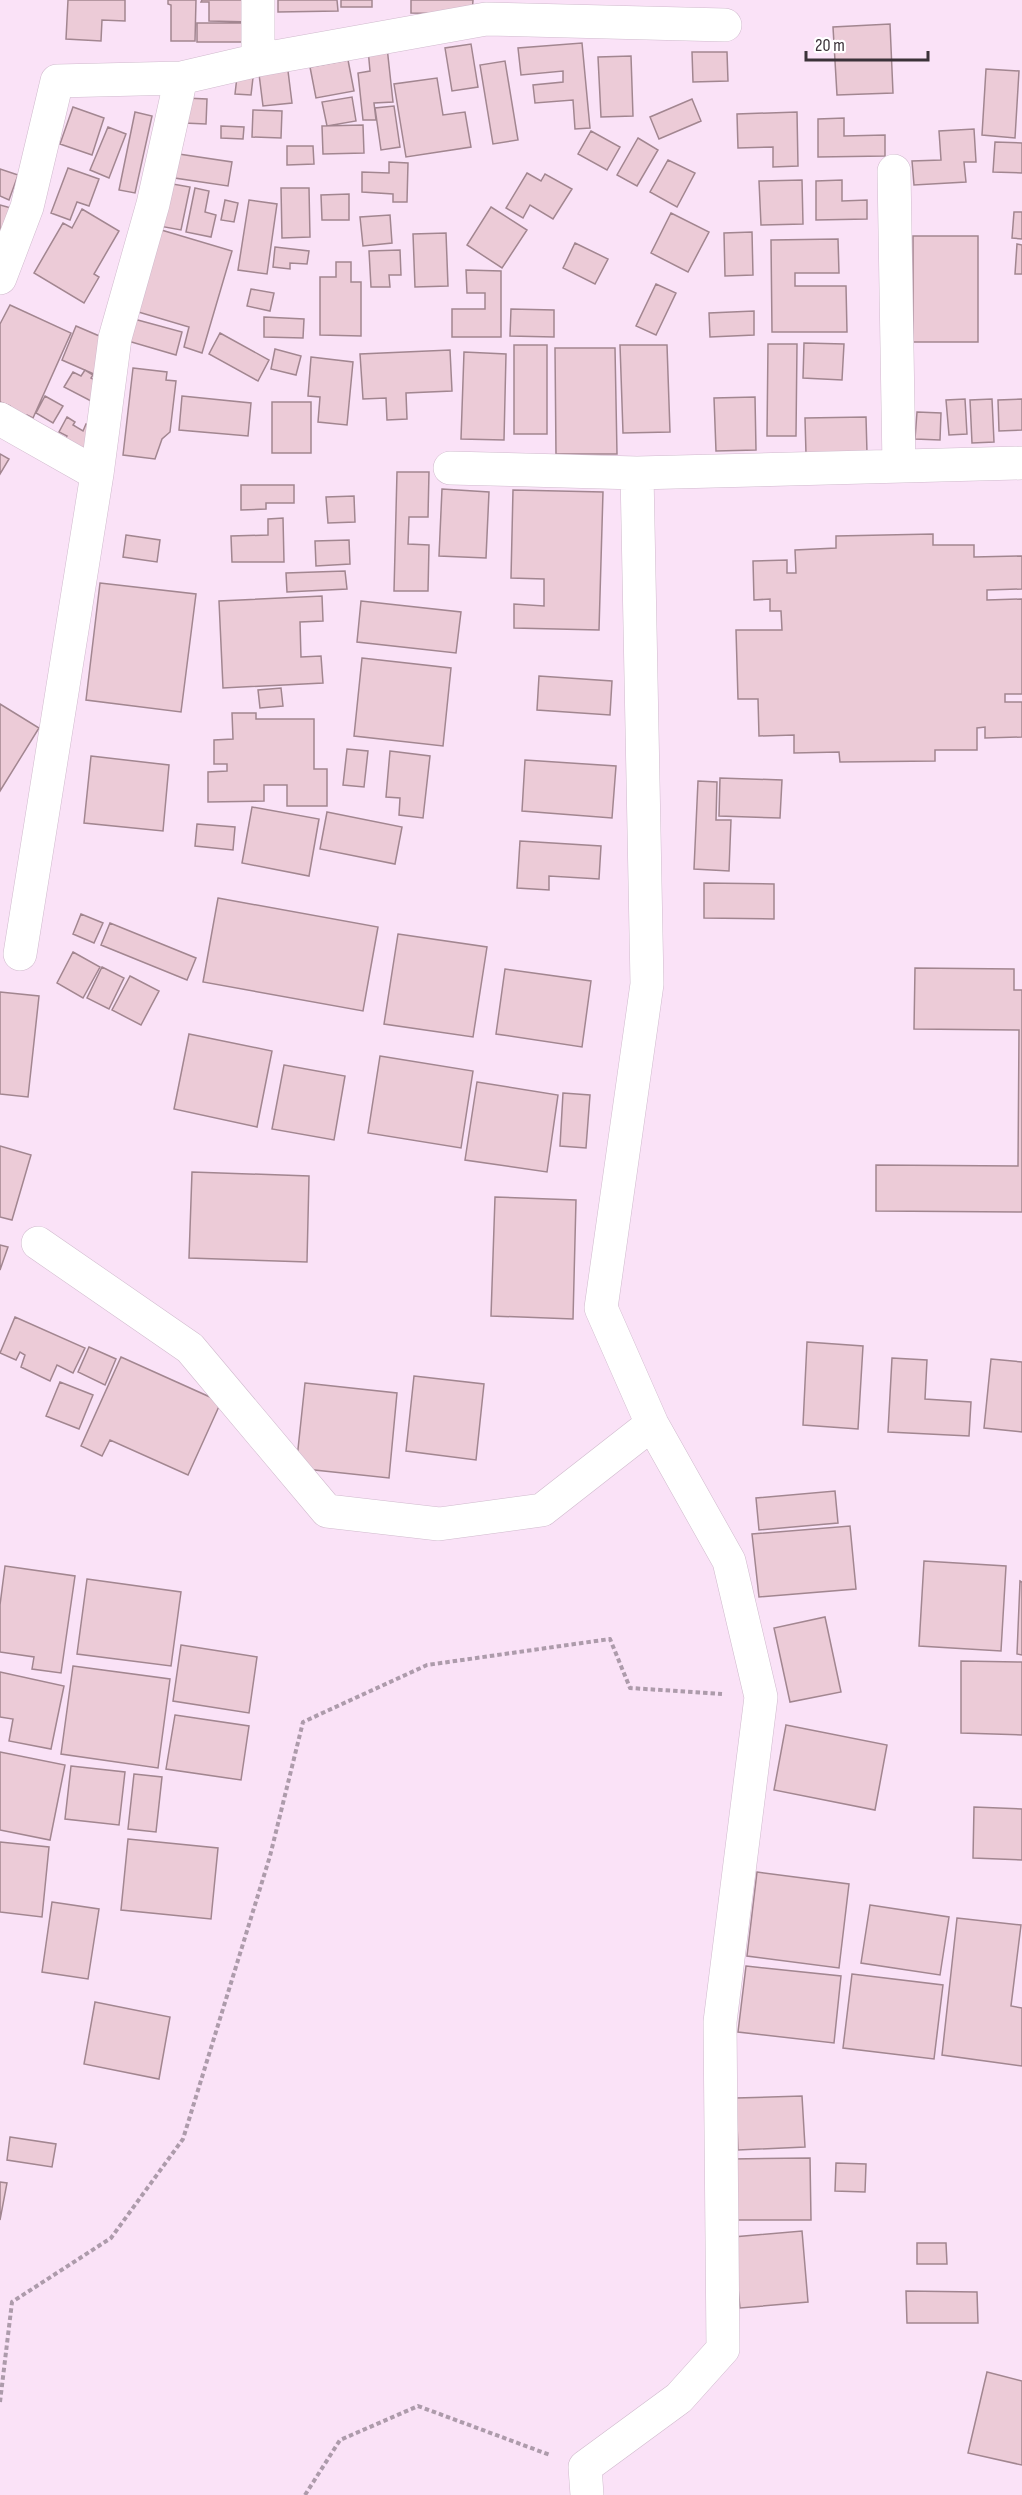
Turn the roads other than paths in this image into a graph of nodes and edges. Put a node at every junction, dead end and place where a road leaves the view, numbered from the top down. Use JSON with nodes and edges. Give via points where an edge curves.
{"nodes":[{"id":1,"x":258,"y":0,"type":"edge"},
{"id":2,"x":485,"y":9,"type":"edge"},
{"id":3,"x":724,"y":24,"type":"dead end"},
{"id":4,"x":258,"y":60,"type":"junction"},
{"id":5,"x":181,"y":78,"type":"junction"},
{"id":6,"x":894,"y":171,"type":"dead end"},
{"id":7,"x":0,"y":278,"type":"edge"},
{"id":8,"x":0,"y":419,"type":"edge"},
{"id":9,"x":1022,"y":463,"type":"edge"},
{"id":10,"x":898,"y":466,"type":"junction"},
{"id":11,"x":450,"y":468,"type":"dead end"},
{"id":12,"x":97,"y":474,"type":"junction"},
{"id":13,"x":637,"y":474,"type":"junction"},
{"id":14,"x":20,"y":954,"type":"dead end"},
{"id":15,"x":38,"y":1243,"type":"dead end"},
{"id":16,"x":652,"y":1424,"type":"junction"},
{"id":17,"x":586,"y":2481,"type":"edge"}],
"edges":[{"from":1,"to":4,"type":"street"},
{"from":2,"to":3,"type":"street"},
{"from":2,"to":4,"type":"street"},
{"from":4,"to":5,"type":"street"},
{"from":5,"to":7,"type":"street","via":[[57,81],[27,207]]},
{"from":5,"to":12,"type":"street","via":[[153,204],[115,338]]},
{"from":6,"to":10,"type":"street"},
{"from":8,"to":12,"type":"street"},
{"from":9,"to":10,"type":"street"},
{"from":10,"to":13,"type":"street"},
{"from":11,"to":13,"type":"street"},
{"from":12,"to":14,"type":"street"},
{"from":13,"to":16,"type":"street","via":[[647,984],[601,1308]]},
{"from":15,"to":16,"type":"street","via":[[190,1348],[327,1511],[439,1524],[542,1510]]},
{"from":16,"to":17,"type":"street","via":[[729,1561],[761,1697],[720,2022],[723,2349],[679,2398]]}]}
